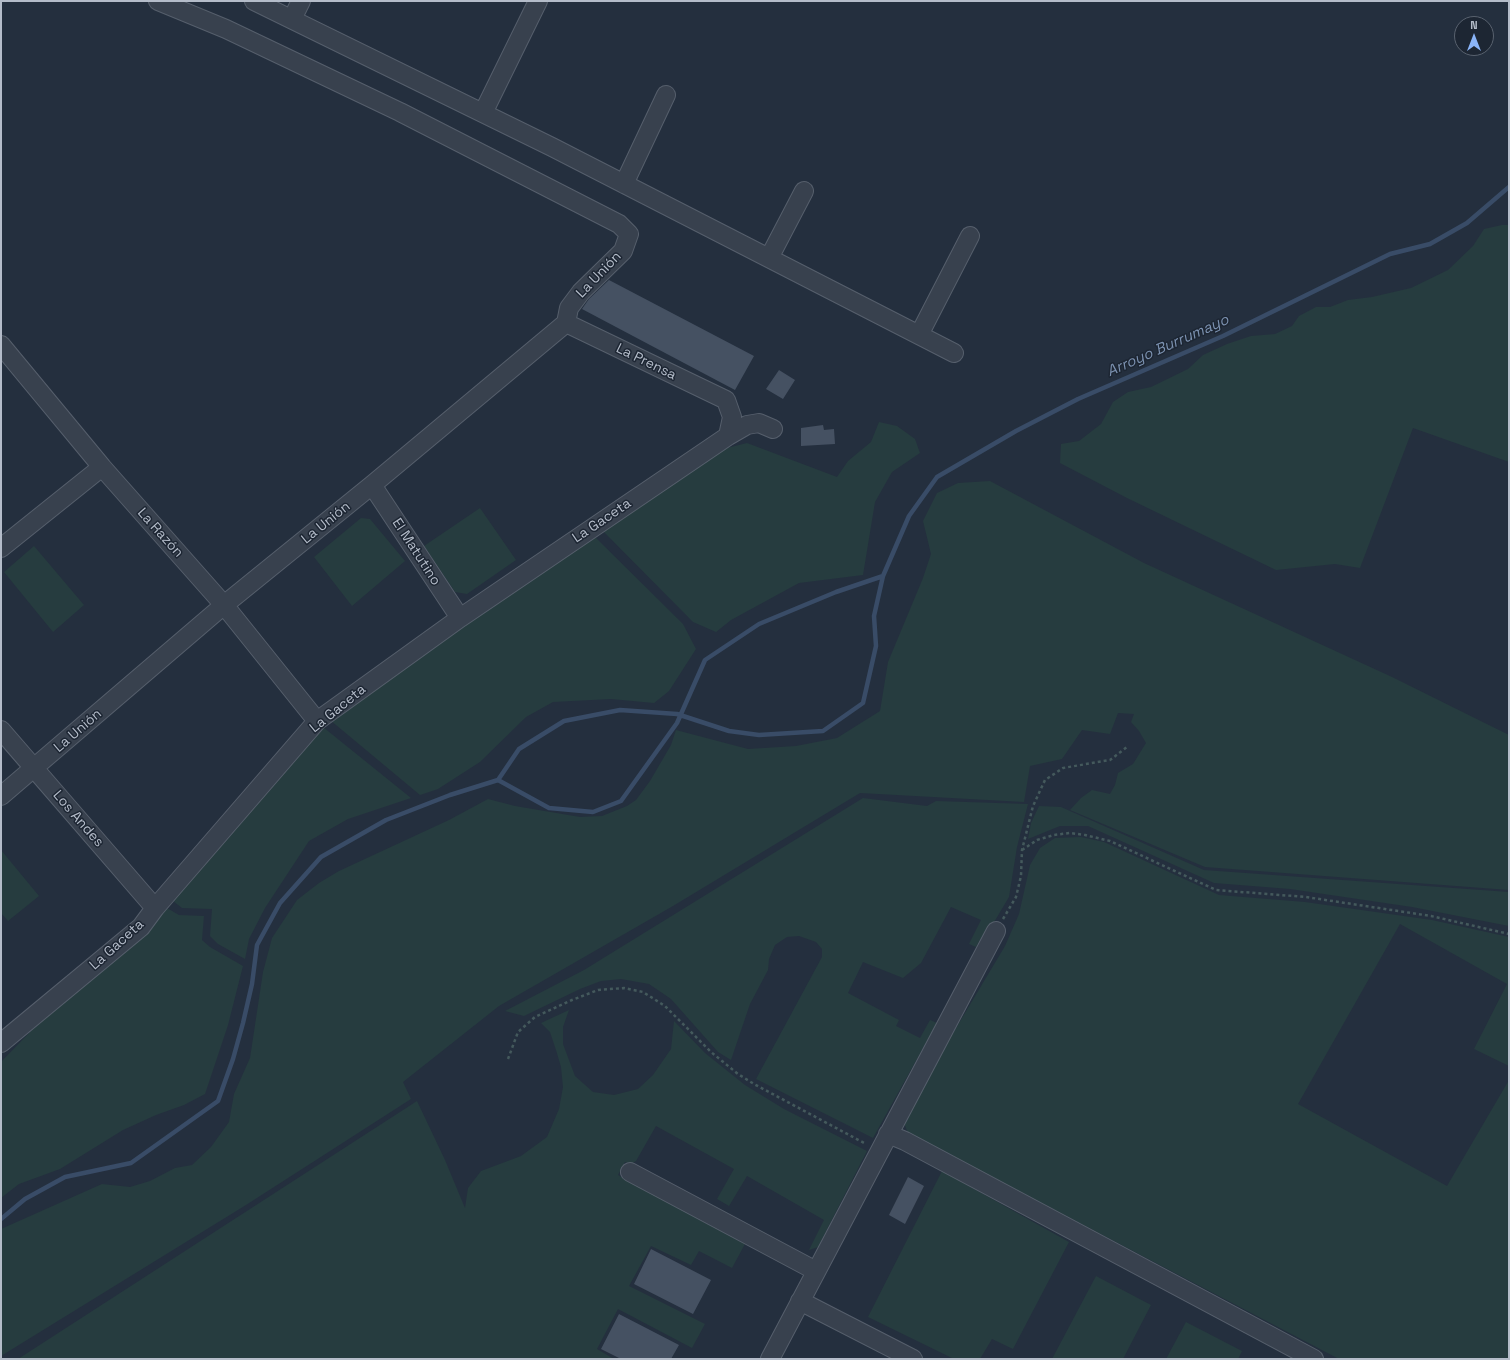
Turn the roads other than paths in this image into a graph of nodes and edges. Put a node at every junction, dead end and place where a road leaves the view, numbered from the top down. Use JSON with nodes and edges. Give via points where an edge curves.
{"nodes":[{"id":1,"x":158,"y":1,"type":"edge"},
{"id":2,"x":254,"y":1,"type":"edge"},
{"id":3,"x":301,"y":1,"type":"edge"},
{"id":4,"x":538,"y":1,"type":"edge"},
{"id":5,"x":292,"y":20,"type":"junction"},
{"id":6,"x":666,"y":95,"type":"dead end"},
{"id":7,"x":483,"y":113,"type":"junction"},
{"id":8,"x":624,"y":184,"type":"junction"},
{"id":9,"x":804,"y":191,"type":"dead end"},
{"id":10,"x":970,"y":236,"type":"dead end"},
{"id":11,"x":769,"y":258,"type":"junction"},
{"id":12,"x":566,"y":323,"type":"junction"},
{"id":13,"x":919,"y":335,"type":"junction"},
{"id":14,"x":1,"y":345,"type":"edge"},
{"id":15,"x":954,"y":353,"type":"dead end"},
{"id":16,"x":773,"y":429,"type":"dead end"},
{"id":17,"x":728,"y":436,"type":"junction"},
{"id":18,"x":102,"y":467,"type":"junction"},
{"id":19,"x":372,"y":485,"type":"junction"},
{"id":20,"x":1,"y":548,"type":"edge"},
{"id":21,"x":224,"y":605,"type":"junction"},
{"id":22,"x":460,"y":618,"type":"junction"},
{"id":23,"x":317,"y":721,"type":"junction"},
{"id":24,"x":1,"y":730,"type":"edge"},
{"id":25,"x":34,"y":769,"type":"junction"},
{"id":26,"x":1,"y":796,"type":"edge"},
{"id":27,"x":154,"y":908,"type":"junction"},
{"id":28,"x":996,"y":931,"type":"road end"},
{"id":29,"x":1,"y":1043,"type":"edge"},
{"id":30,"x":884,"y":1142,"type":"junction"},
{"id":31,"x":630,"y":1172,"type":"dead end"},
{"id":32,"x":816,"y":1271,"type":"junction"},
{"id":33,"x":800,"y":1301,"type":"junction"},
{"id":34,"x":770,"y":1359,"type":"edge"},
{"id":35,"x":913,"y":1359,"type":"edge"},
{"id":36,"x":1314,"y":1359,"type":"edge"}],
"edges":[{"from":1,"to":12,"type":"street","name":"La Unión","via":[[226,29],[400,112],[619,224],[629,234],[623,251],[581,292],[569,308]]},
{"from":2,"to":5,"type":"street"},
{"from":3,"to":5,"type":"street"},
{"from":4,"to":7,"type":"street"},
{"from":5,"to":7,"type":"street"},
{"from":6,"to":8,"type":"street"},
{"from":7,"to":8,"type":"street"},
{"from":8,"to":11,"type":"street"},
{"from":9,"to":11,"type":"street"},
{"from":10,"to":13,"type":"street"},
{"from":11,"to":13,"type":"street"},
{"from":12,"to":17,"type":"street","name":"La Prensa","via":[[726,400],[732,417]]},
{"from":12,"to":19,"type":"street","name":"La Unión"},
{"from":13,"to":15,"type":"street"},
{"from":14,"to":18,"type":"street","name":"La Razón"},
{"from":16,"to":17,"type":"street","name":"La Gaceta","via":[[758,423],[747,425]]},
{"from":17,"to":22,"type":"street","name":"La Gaceta"},
{"from":18,"to":20,"type":"street"},
{"from":18,"to":21,"type":"street","name":"La Razón"},
{"from":19,"to":21,"type":"street","name":"La Unión"},
{"from":19,"to":22,"type":"street","name":"El Matutino"},
{"from":21,"to":23,"type":"street","name":"La Razón"},
{"from":21,"to":25,"type":"street","name":"La Unión"},
{"from":22,"to":23,"type":"street","name":"La Gaceta"},
{"from":23,"to":27,"type":"street","name":"La Gaceta"},
{"from":24,"to":25,"type":"street","name":"Los Andes"},
{"from":25,"to":26,"type":"street","name":"La Unión"},
{"from":25,"to":27,"type":"street","name":"Los Andes"},
{"from":27,"to":29,"type":"street","name":"La Gaceta","via":[[141,927]]},
{"from":28,"to":30,"type":"street"},
{"from":30,"to":32,"type":"street"},
{"from":30,"to":36,"type":"street","via":[[912,1144]]},
{"from":31,"to":32,"type":"street"},
{"from":32,"to":33,"type":"street"},
{"from":33,"to":34,"type":"street"},
{"from":33,"to":35,"type":"street"}]}
